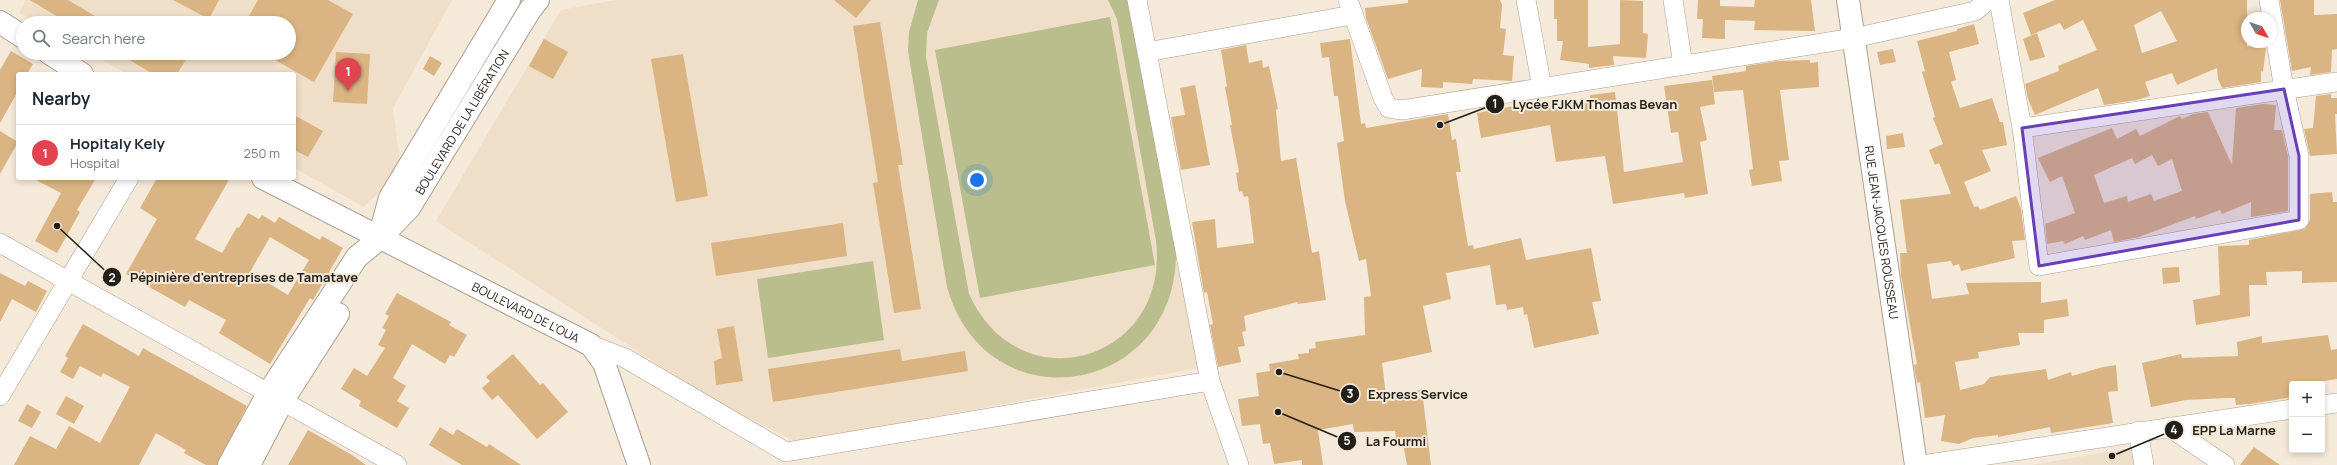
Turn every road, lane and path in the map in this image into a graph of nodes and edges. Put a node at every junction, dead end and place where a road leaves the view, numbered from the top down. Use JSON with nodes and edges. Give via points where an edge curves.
{"nodes":[{"id":1,"x":509,"y":0,"type":"edge"},
{"id":2,"x":538,"y":0,"type":"edge"},
{"id":3,"x":1138,"y":0,"type":"edge"},
{"id":4,"x":1526,"y":0,"type":"edge"},
{"id":5,"x":1673,"y":0,"type":"edge"},
{"id":6,"x":1848,"y":0,"type":"edge"},
{"id":7,"x":1988,"y":0,"type":"edge"},
{"id":8,"x":1999,"y":0,"type":"edge"},
{"id":9,"x":2269,"y":0,"type":"edge"},
{"id":10,"x":1350,"y":8,"type":"edge"},
{"id":11,"x":0,"y":22,"type":"edge"},
{"id":12,"x":16,"y":32,"type":"edge"},
{"id":13,"x":1854,"y":38,"type":"junction"},
{"id":14,"x":1147,"y":52,"type":"junction"},
{"id":15,"x":60,"y":60,"type":"edge"},
{"id":16,"x":1683,"y":65,"type":"junction"},
{"id":17,"x":79,"y":72,"type":"edge"},
{"id":18,"x":2337,"y":82,"type":"edge"},
{"id":19,"x":1542,"y":88,"type":"junction"},
{"id":20,"x":2284,"y":89,"type":"junction"},
{"id":21,"x":2022,"y":128,"type":"junction"},
{"id":22,"x":128,"y":180,"type":"edge"},
{"id":23,"x":267,"y":180,"type":"edge"},
{"id":24,"x":379,"y":239,"type":"junction"},
{"id":25,"x":0,"y":243,"type":"edge"},
{"id":26,"x":68,"y":280,"type":"junction"},
{"id":27,"x":591,"y":345,"type":"junction"},
{"id":28,"x":1210,"y":381,"type":"junction"},
{"id":29,"x":0,"y":396,"type":"edge"},
{"id":30,"x":276,"y":396,"type":"junction"},
{"id":31,"x":2337,"y":403,"type":"edge"},
{"id":32,"x":2325,"y":405,"type":"edge"},
{"id":33,"x":2289,"y":409,"type":"edge"},
{"id":34,"x":2169,"y":427,"type":"junction"},
{"id":35,"x":2138,"y":431,"type":"junction"},
{"id":36,"x":783,"y":458,"type":"edge"},
{"id":37,"x":229,"y":465,"type":"edge"},
{"id":38,"x":249,"y":465,"type":"edge"},
{"id":39,"x":397,"y":465,"type":"edge"},
{"id":40,"x":639,"y":465,"type":"edge"},
{"id":41,"x":1239,"y":465,"type":"edge"},
{"id":42,"x":1916,"y":465,"type":"edge"},
{"id":43,"x":1922,"y":465,"type":"edge"},
{"id":44,"x":2144,"y":465,"type":"edge"},
{"id":45,"x":2225,"y":465,"type":"edge"}],
"edges":[{"from":1,"to":24,"type":"main road","name":"BOULEVARD DE LA LIBÉRATION","via":[[390,198]]},
{"from":2,"to":24,"type":"main road","name":"BOULEVARD DE LA LIBÉRATION","via":[[410,208]]},
{"from":3,"to":14,"type":"street"},
{"from":4,"to":19,"type":"street"},
{"from":5,"to":16,"type":"street"},
{"from":6,"to":13,"type":"main road","name":"RUE JEAN-JACQUES ROUSSEAU"},
{"from":7,"to":13,"type":"street","via":[[1974,11]]},
{"from":8,"to":21,"type":"street"},
{"from":9,"to":20,"type":"street"},
{"from":10,"to":14,"type":"street"},
{"from":10,"to":19,"type":"street","via":[[1383,98],[1390,108],[1402,110]]},
{"from":11,"to":12,"type":"main road"},
{"from":13,"to":16,"type":"street"},
{"from":13,"to":42,"type":"main road","name":"RUE JEAN-JACQUES ROUSSEAU"},
{"from":14,"to":28,"type":"street"},
{"from":15,"to":17,"type":"main road"},
{"from":16,"to":19,"type":"street"},
{"from":18,"to":20,"type":"street"},
{"from":20,"to":21,"type":"street"},
{"from":20,"to":21,"type":"street","via":[[2300,156],[2299,220],[2040,266]]},
{"from":22,"to":26,"type":"street"},
{"from":23,"to":24,"type":"main road","name":"BOULEVARD DE L'OUA"},
{"from":24,"to":27,"type":"main road","name":"BOULEVARD DE L'OUA"},
{"from":24,"to":30,"type":"main road","name":"BOULEVARD DE LA LIBÉRATION","via":[[357,256]]},
{"from":25,"to":26,"type":"street"},
{"from":26,"to":29,"type":"street"},
{"from":26,"to":30,"type":"street"},
{"from":27,"to":36,"type":"street","name":"BOULEVARD DE L'OUA","via":[[626,358]]},
{"from":27,"to":40,"type":"main road","via":[[604,363]]},
{"from":28,"to":36,"type":"street"},
{"from":28,"to":41,"type":"street"},
{"from":30,"to":37,"type":"main road","name":"BOULEVARD DE LA LIBÉRATION"},
{"from":30,"to":38,"type":"main road","name":"BOULEVARD DE LA LIBÉRATION"},
{"from":30,"to":39,"type":"street"},
{"from":31,"to":32,"type":"street"},
{"from":33,"to":34,"type":"street"},
{"from":34,"to":35,"type":"street"},
{"from":34,"to":45,"type":"street"},
{"from":35,"to":43,"type":"street"},
{"from":35,"to":44,"type":"street"}]}
